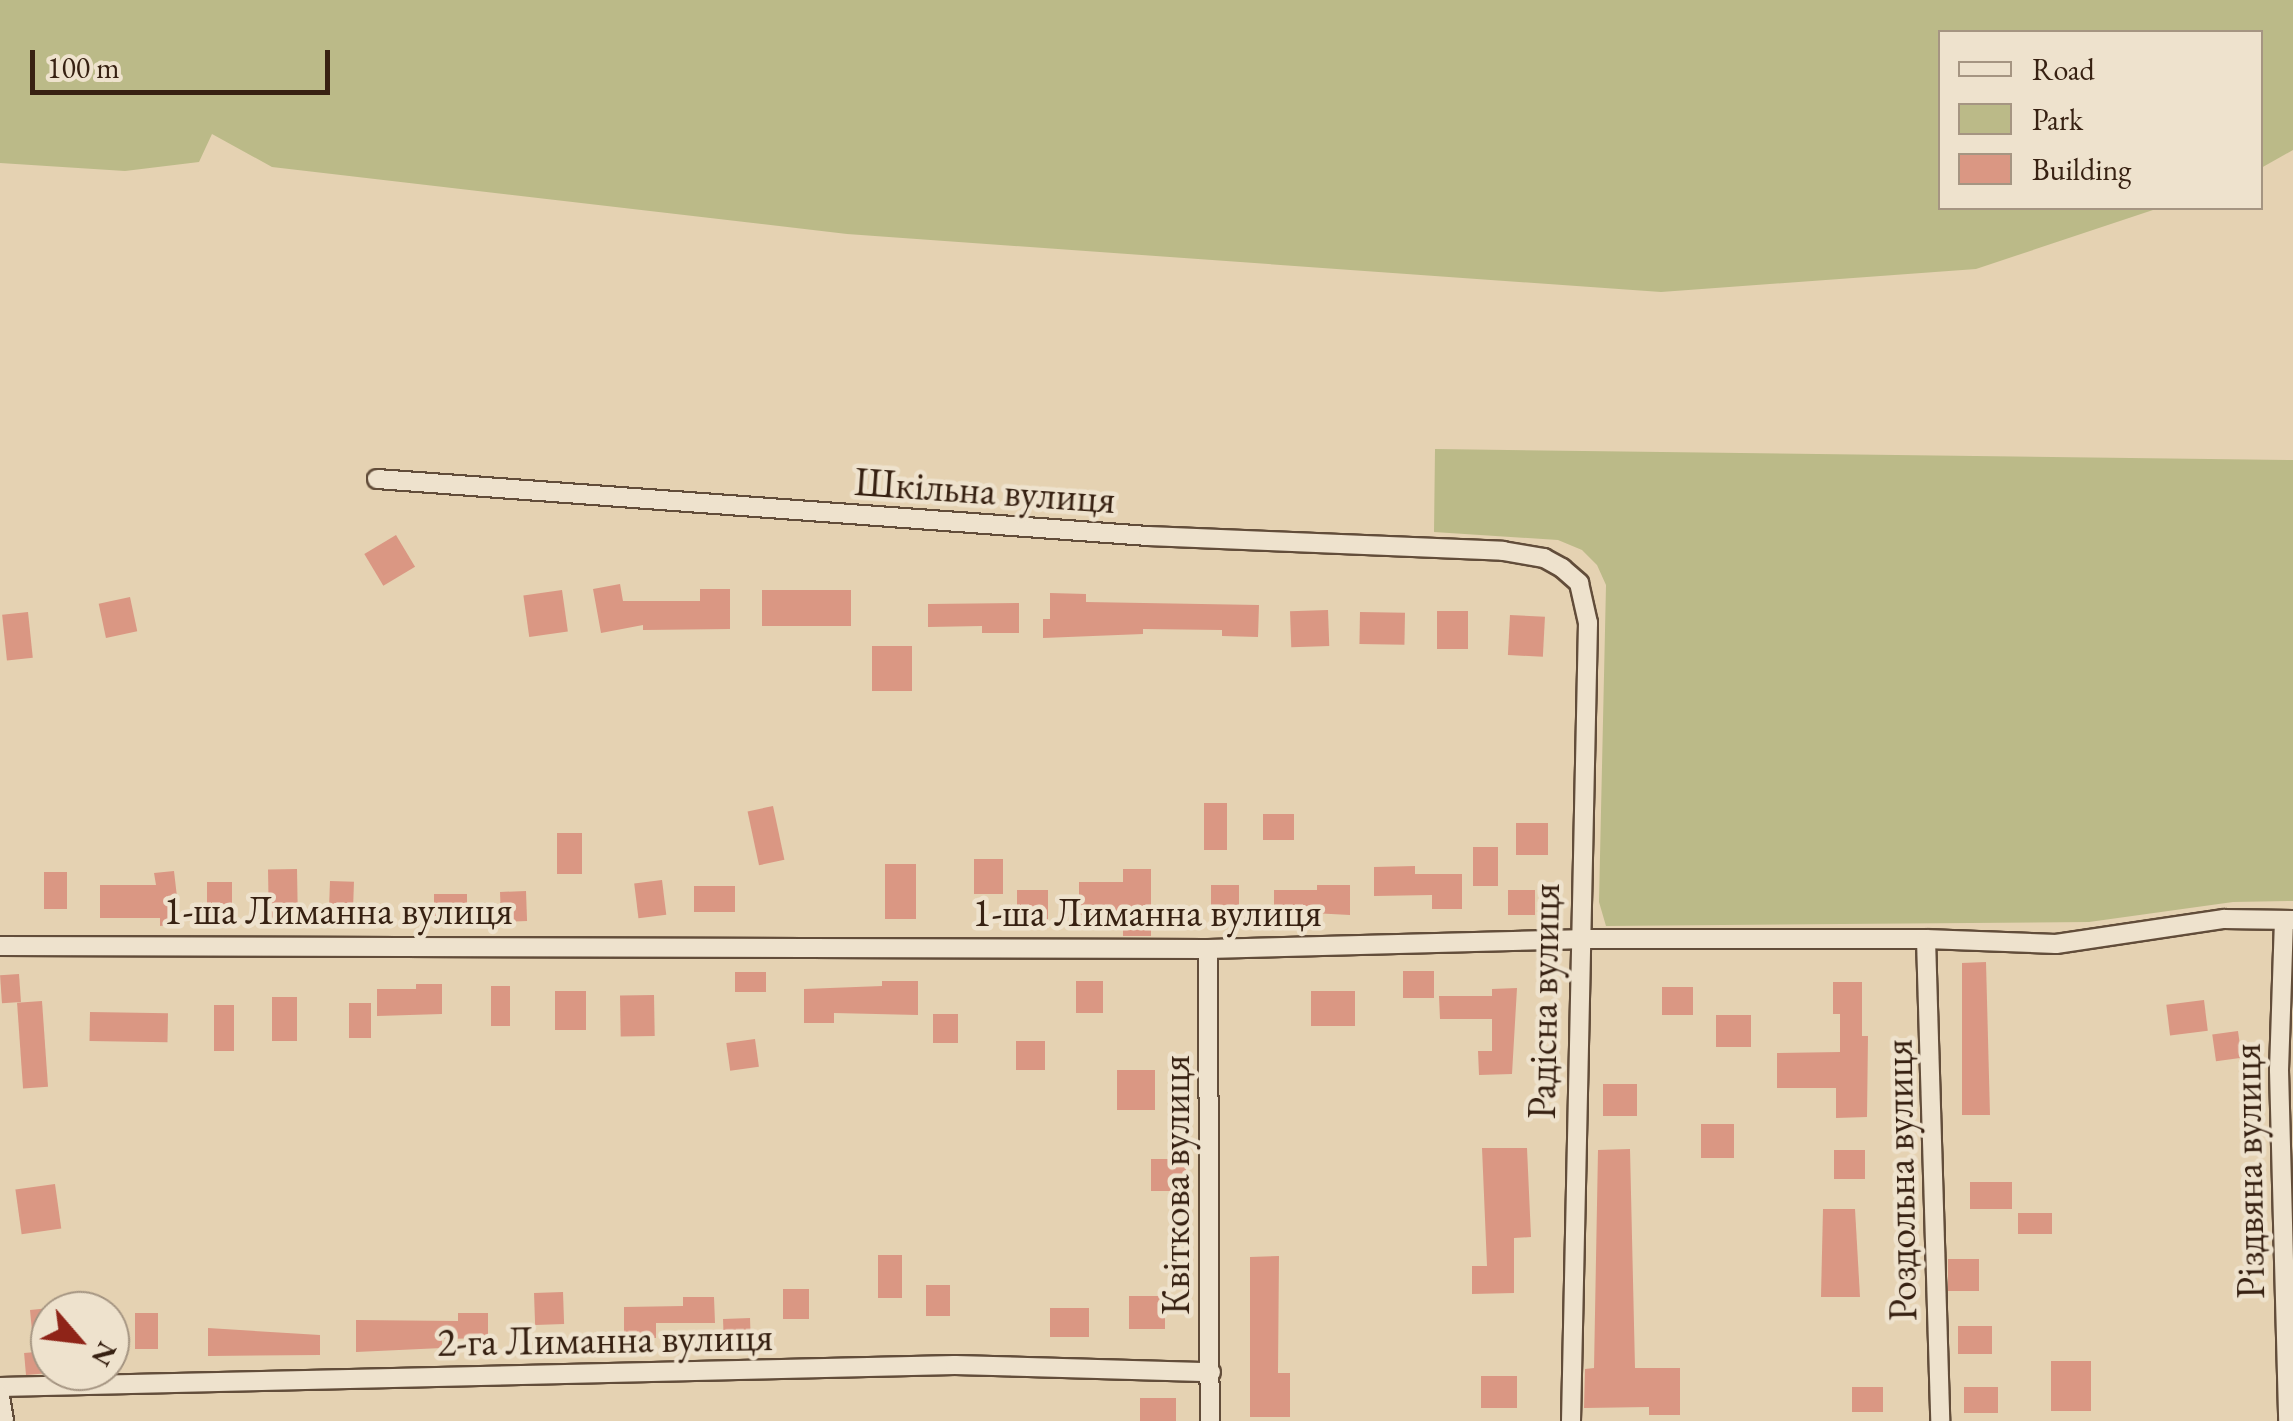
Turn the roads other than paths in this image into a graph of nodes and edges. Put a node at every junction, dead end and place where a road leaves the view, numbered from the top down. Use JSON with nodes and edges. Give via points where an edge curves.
{"nodes":[{"id":1,"x":377,"y":479,"type":"dead end"},
{"id":2,"x":1580,"y":583,"type":"joint"},
{"id":3,"x":2288,"y":920,"type":"edge"},
{"id":4,"x":1926,"y":938,"type":"junction"},
{"id":5,"x":1578,"y":939,"type":"junction"},
{"id":6,"x":0,"y":946,"type":"edge"},
{"id":7,"x":1208,"y":949,"type":"junction"},
{"id":8,"x":1211,"y":1372,"type":"junction"},
{"id":9,"x":0,"y":1386,"type":"edge"},
{"id":10,"x":0,"y":1396,"type":"edge"},
{"id":11,"x":4,"y":1421,"type":"edge"},
{"id":12,"x":1210,"y":1421,"type":"edge"},
{"id":13,"x":1571,"y":1421,"type":"edge"},
{"id":14,"x":1940,"y":1421,"type":"edge"},
{"id":15,"x":2288,"y":1421,"type":"edge"}],
"edges":[{"from":1,"to":2,"type":"street","name":"Шкільна вулиця","via":[[1148,536],[1526,553]]},
{"from":2,"to":5,"type":"street","name":"Радісна вулиця","via":[[1588,622]]},
{"from":3,"to":4,"type":"street","name":"1-ша Лиманна вулиця","via":[[2224,919],[2056,944]]},
{"from":3,"to":15,"type":"street","name":"Різдвяна вулиця","via":[[2279,1070]]},
{"from":4,"to":5,"type":"street","name":"1-ша Лиманна вулиця"},
{"from":4,"to":14,"type":"street","name":"Роздольна вулиця"},
{"from":5,"to":7,"type":"street","name":"1-ша Лиманна вулиця"},
{"from":5,"to":13,"type":"street","name":"Радісна вулиця"},
{"from":6,"to":7,"type":"street","name":"1-ша Лиманна вулиця"},
{"from":7,"to":8,"type":"street","name":"Квіткова вулиця"},
{"from":8,"to":9,"type":"street","name":"2-га Лиманна вулиця","via":[[955,1365]]},
{"from":8,"to":12,"type":"street","name":"Квіткова вулиця"},
{"from":10,"to":11,"type":"street"}]}
